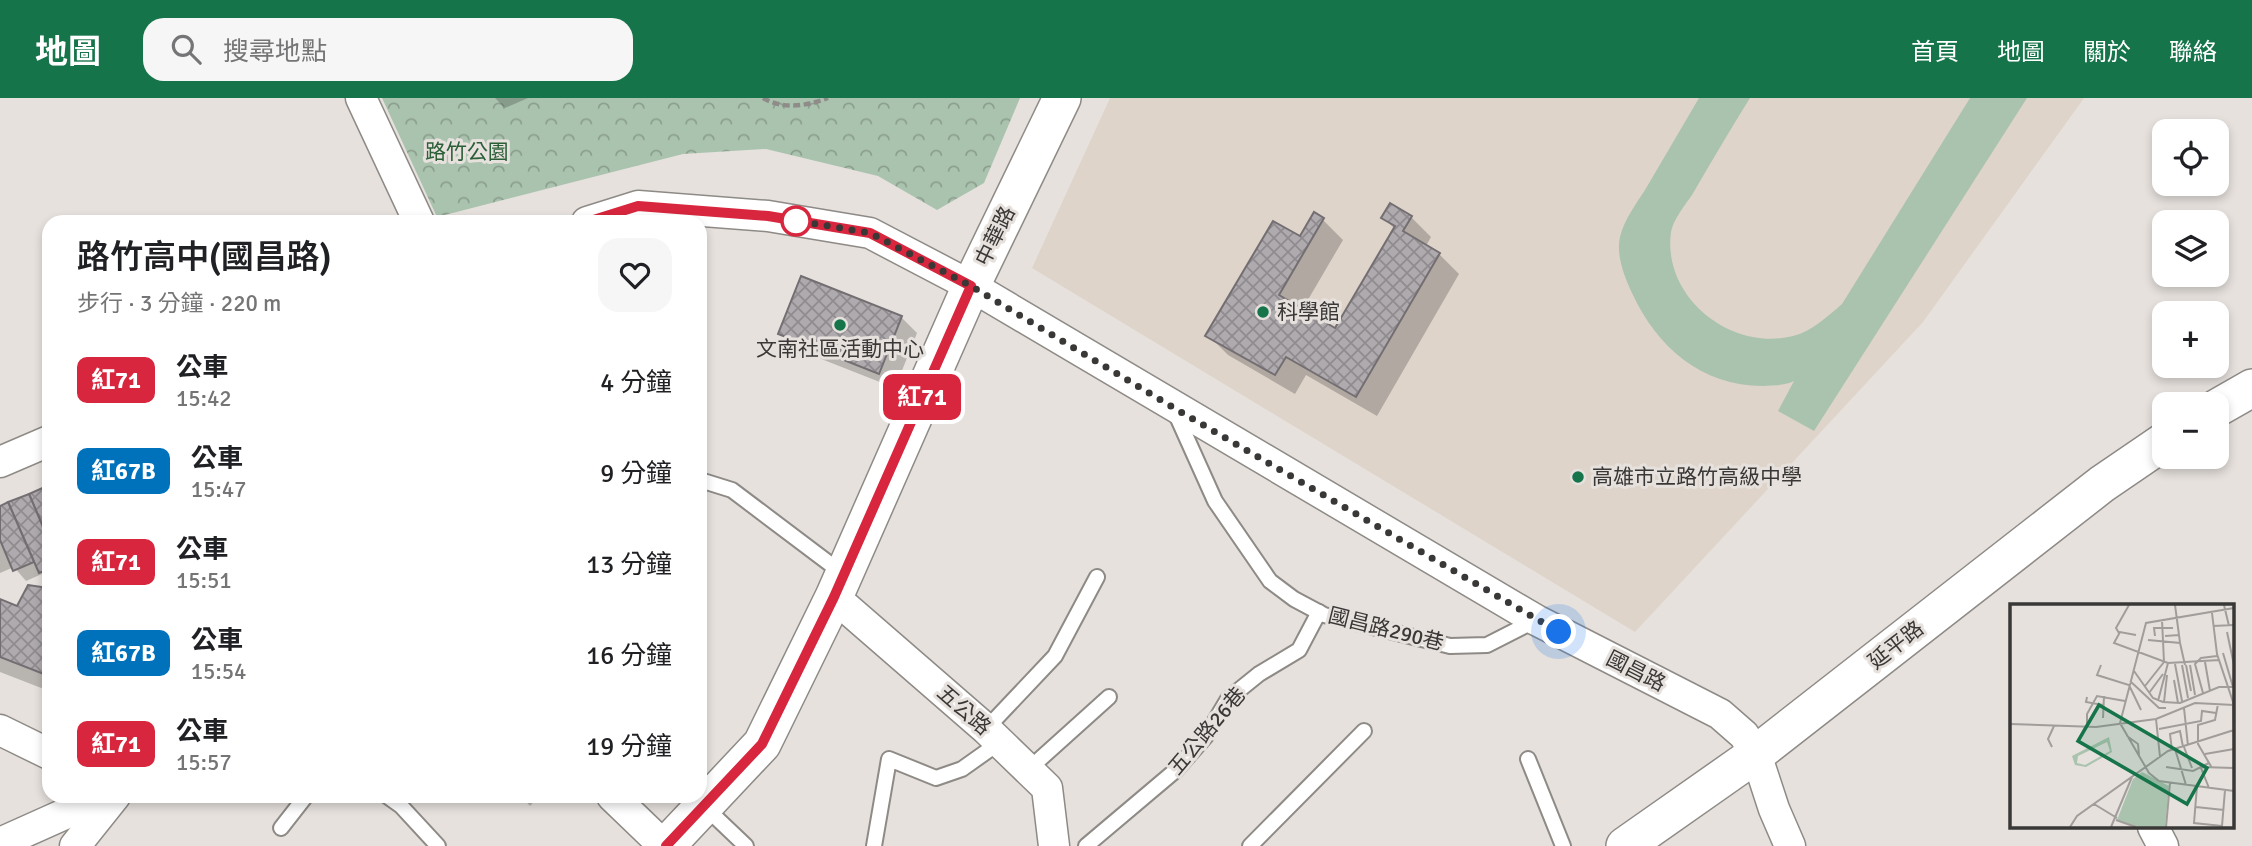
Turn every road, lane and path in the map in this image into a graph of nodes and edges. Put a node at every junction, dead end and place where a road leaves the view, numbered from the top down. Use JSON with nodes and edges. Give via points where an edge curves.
{"nodes":[{"id":1,"x":361,"y":98,"type":"edge"},
{"id":2,"x":763,"y":98,"type":"edge"},
{"id":3,"x":828,"y":98,"type":"edge"},
{"id":4,"x":1062,"y":98,"type":"edge"},
{"id":5,"x":639,"y":214,"type":"edge"},
{"id":6,"x":416,"y":215,"type":"edge"},
{"id":7,"x":704,"y":215,"type":"edge"},
{"id":8,"x":707,"y":215,"type":"edge"},
{"id":9,"x":971,"y":286,"type":"junction"},
{"id":10,"x":2252,"y":389,"type":"edge"},
{"id":11,"x":2229,"y":401,"type":"edge"},
{"id":12,"x":1174,"y":408,"type":"junction"},
{"id":13,"x":42,"y":444,"type":"edge"},
{"id":14,"x":2152,"y":450,"type":"edge"},
{"id":15,"x":0,"y":462,"type":"edge"},
{"id":16,"x":707,"y":482,"type":"edge"},
{"id":17,"x":1097,"y":577,"type":"dead end"},
{"id":18,"x":839,"y":585,"type":"junction"},
{"id":19,"x":1320,"y":612,"type":"junction"},
{"id":20,"x":1536,"y":620,"type":"junction"},
{"id":21,"x":1109,"y":697,"type":"dead end"},
{"id":22,"x":0,"y":730,"type":"edge"},
{"id":23,"x":1364,"y":731,"type":"dead end"},
{"id":24,"x":993,"y":736,"type":"junction"},
{"id":25,"x":42,"y":751,"type":"edge"},
{"id":26,"x":1755,"y":754,"type":"junction"},
{"id":27,"x":1528,"y":759,"type":"dead end"},
{"id":28,"x":1029,"y":769,"type":"junction"},
{"id":29,"x":89,"y":803,"type":"edge"},
{"id":30,"x":109,"y":803,"type":"edge"},
{"id":31,"x":301,"y":803,"type":"edge"},
{"id":32,"x":397,"y":803,"type":"edge"},
{"id":33,"x":619,"y":803,"type":"edge"},
{"id":34,"x":707,"y":803,"type":"edge"},
{"id":35,"x":707,"y":803,"type":"edge"},
{"id":36,"x":704,"y":806,"type":"junction"},
{"id":37,"x":281,"y":828,"type":"dead end"},
{"id":38,"x":2154,"y":828,"type":"edge"},
{"id":39,"x":0,"y":843,"type":"edge"},
{"id":40,"x":75,"y":846,"type":"edge"},
{"id":41,"x":439,"y":846,"type":"edge"},
{"id":42,"x":665,"y":846,"type":"edge"},
{"id":43,"x":746,"y":846,"type":"edge"},
{"id":44,"x":874,"y":846,"type":"edge"},
{"id":45,"x":1054,"y":846,"type":"edge"},
{"id":46,"x":1086,"y":846,"type":"edge"},
{"id":47,"x":1250,"y":846,"type":"edge"},
{"id":48,"x":1563,"y":846,"type":"edge"},
{"id":49,"x":1625,"y":846,"type":"edge"},
{"id":50,"x":1790,"y":846,"type":"edge"},
{"id":51,"x":2163,"y":846,"type":"edge"}],
"edges":[{"from":1,"to":6,"type":"street"},
{"from":2,"to":3,"type":"path","via":[[773,104],[806,106]]},
{"from":4,"to":9,"type":"street","name":"中華路"},
{"from":5,"to":7,"type":"street","name":"國昌路"},
{"from":8,"to":9,"type":"street","name":"國昌路","via":[[768,216],[870,233]]},
{"from":9,"to":12,"type":"street","name":"國昌路"},
{"from":9,"to":18,"type":"street","name":"中華路"},
{"from":10,"to":11,"type":"street"},
{"from":12,"to":19,"type":"lane","name":"國昌路290巷","via":[[1215,501],[1270,581]]},
{"from":12,"to":20,"type":"street","name":"國昌路"},
{"from":13,"to":15,"type":"street"},
{"from":14,"to":26,"type":"street","name":"延平路"},
{"from":16,"to":18,"type":"lane","via":[[732,490]]},
{"from":17,"to":24,"type":"lane","via":[[1055,656]]},
{"from":18,"to":24,"type":"street","name":"五公路"},
{"from":18,"to":34,"type":"street","name":"中華路","via":[[762,744]]},
{"from":19,"to":20,"type":"lane","name":"國昌路290巷","via":[[1450,646],[1487,645]]},
{"from":19,"to":46,"type":"lane","name":"五公路26巷","via":[[1299,650],[1228,699],[1206,736],[1176,771]]},
{"from":20,"to":26,"type":"street","name":"國昌路","via":[[1720,714],[1744,735]]},
{"from":21,"to":28,"type":"lane"},
{"from":22,"to":25,"type":"street"},
{"from":23,"to":47,"type":"lane"},
{"from":24,"to":28,"type":"street","name":"五公路"},
{"from":24,"to":44,"type":"lane","via":[[962,769],[936,778],[889,759]]},
{"from":26,"to":49,"type":"street","name":"延平路"},
{"from":26,"to":50,"type":"street","name":"國昌路"},
{"from":27,"to":48,"type":"lane"},
{"from":28,"to":45,"type":"street","name":"五公路","via":[[1048,788]]},
{"from":29,"to":39,"type":"street"},
{"from":30,"to":40,"type":"street"},
{"from":31,"to":37,"type":"lane"},
{"from":32,"to":41,"type":"lane"},
{"from":33,"to":42,"type":"street"},
{"from":35,"to":36,"type":"street","name":"中華路"},
{"from":36,"to":42,"type":"street","name":"中華路"},
{"from":36,"to":43,"type":"lane"},
{"from":38,"to":51,"type":"street"}]}
